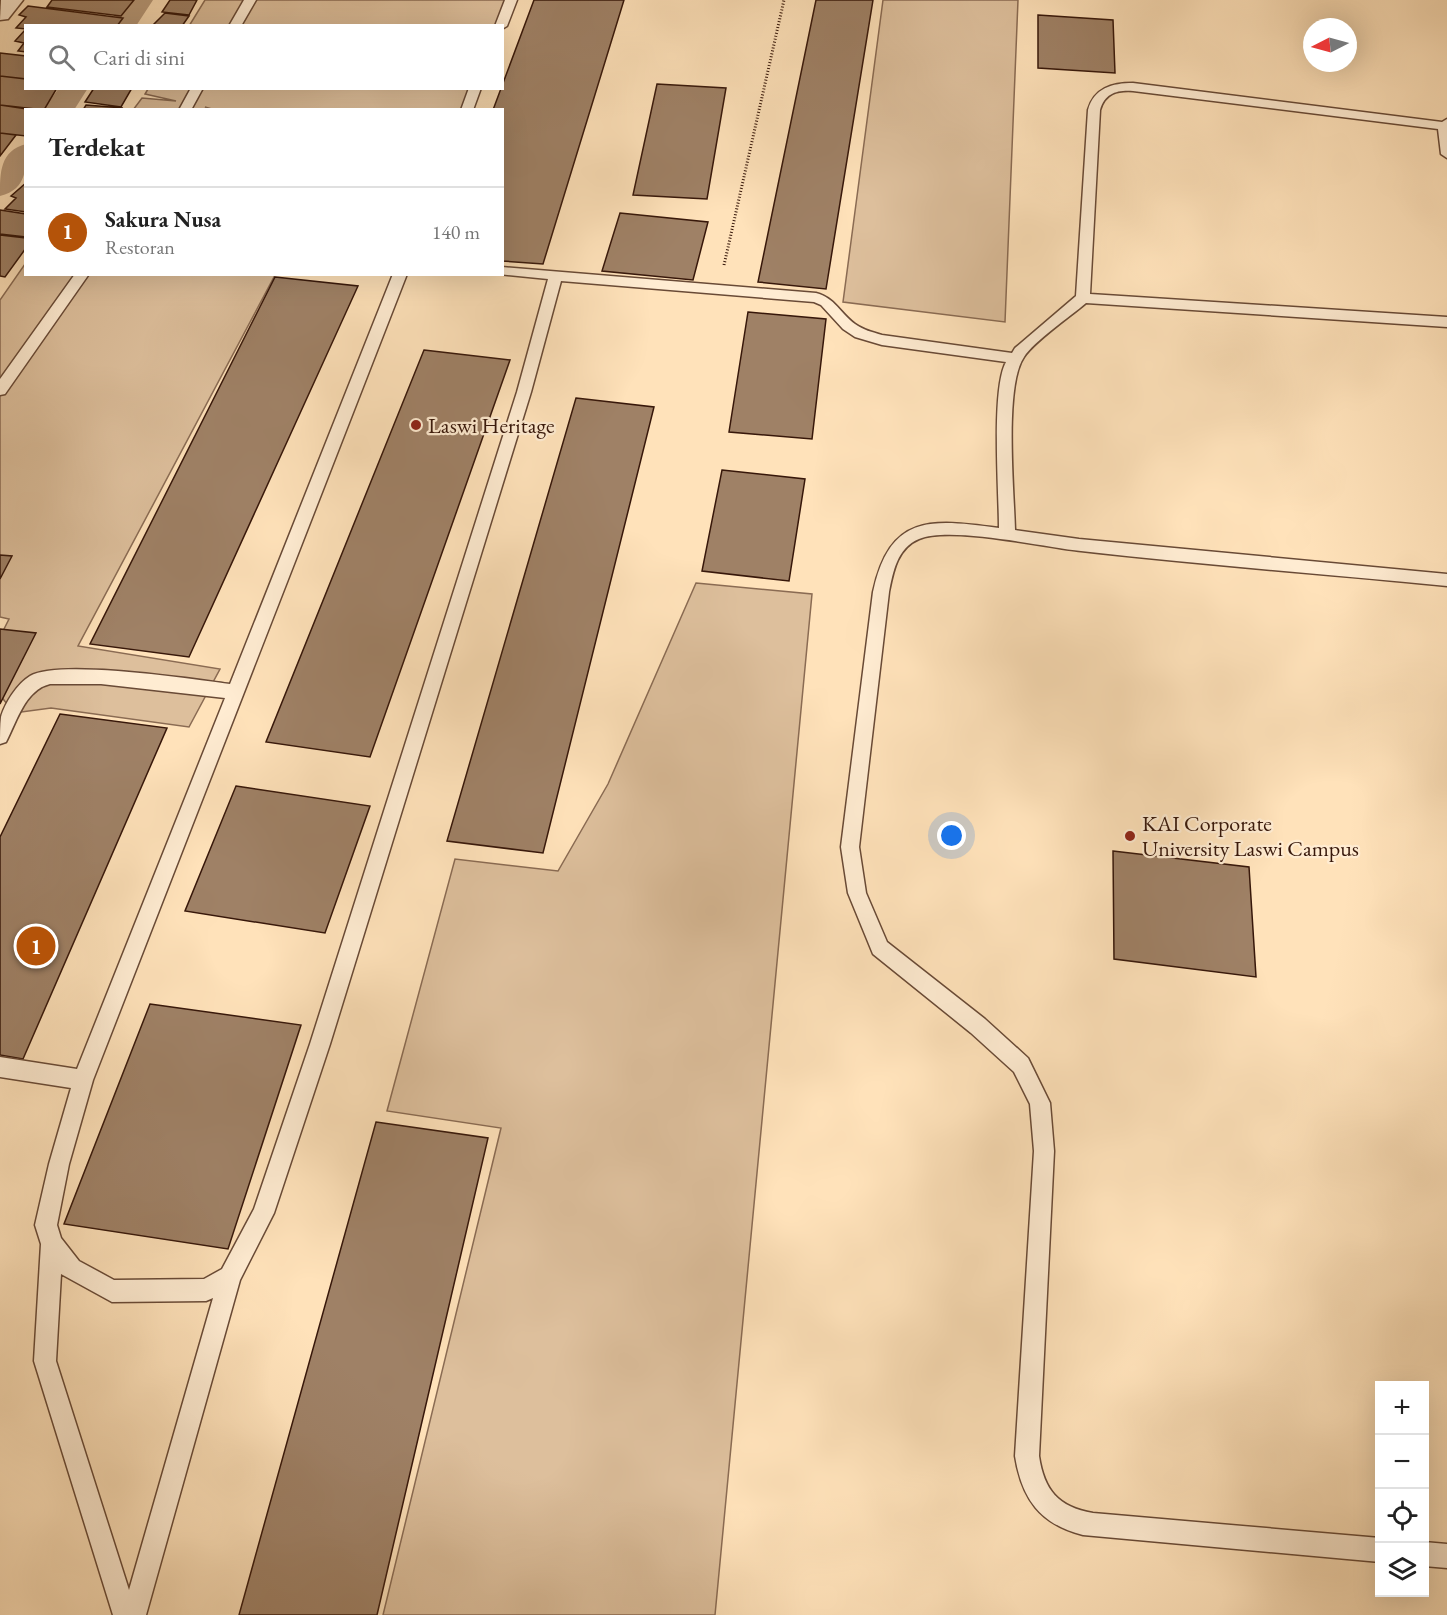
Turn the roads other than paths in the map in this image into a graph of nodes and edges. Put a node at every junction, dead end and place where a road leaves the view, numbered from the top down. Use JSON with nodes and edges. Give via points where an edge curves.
{"nodes":[{"id":1,"x":12,"y":0,"type":"edge"},
{"id":2,"x":250,"y":0,"type":"edge"},
{"id":3,"x":511,"y":0,"type":"edge"},
{"id":4,"x":0,"y":14,"type":"edge"},
{"id":5,"x":235,"y":24,"type":"edge"},
{"id":6,"x":502,"y":24,"type":"edge"},
{"id":7,"x":196,"y":90,"type":"edge"},
{"id":8,"x":474,"y":90,"type":"edge"},
{"id":9,"x":186,"y":108,"type":"edge"},
{"id":10,"x":468,"y":108,"type":"edge"},
{"id":11,"x":1446,"y":124,"type":"edge"},
{"id":12,"x":1447,"y":154,"type":"edge"},
{"id":13,"x":504,"y":271,"type":"edge"},
{"id":14,"x":556,"y":275,"type":"junction"},
{"id":15,"x":81,"y":276,"type":"edge"},
{"id":16,"x":399,"y":276,"type":"edge"},
{"id":17,"x":1083,"y":298,"type":"junction"},
{"id":18,"x":1447,"y":322,"type":"edge"},
{"id":19,"x":1015,"y":358,"type":"junction"},
{"id":20,"x":0,"y":390,"type":"edge"},
{"id":21,"x":1007,"y":534,"type":"junction"},
{"id":22,"x":1447,"y":580,"type":"edge"},
{"id":23,"x":235,"y":692,"type":"junction"},
{"id":24,"x":0,"y":737,"type":"edge"},
{"id":25,"x":0,"y":1067,"type":"edge"},
{"id":26,"x":83,"y":1080,"type":"junction"},
{"id":27,"x":52,"y":1245,"type":"junction"},
{"id":28,"x":231,"y":1277,"type":"junction"},
{"id":29,"x":1375,"y":1550,"type":"edge"},
{"id":30,"x":1429,"y":1554,"type":"edge"},
{"id":31,"x":1447,"y":1556,"type":"edge"},
{"id":32,"x":125,"y":1615,"type":"edge"},
{"id":33,"x":134,"y":1615,"type":"edge"}],
"edges":[{"from":1,"to":4,"type":"street"},
{"from":2,"to":5,"type":"lane"},
{"from":3,"to":6,"type":"lane"},
{"from":7,"to":9,"type":"lane"},
{"from":8,"to":10,"type":"lane"},
{"from":11,"to":12,"type":"lane"},
{"from":11,"to":17,"type":"lane","via":[[1133,87],[1112,89],[1097,100],[1094,111]]},
{"from":13,"to":14,"type":"lane"},
{"from":14,"to":19,"type":"lane","via":[[816,298],[826,302],[860,334]]},
{"from":14,"to":28,"type":"lane","via":[[524,392],[320,1044],[263,1213]]},
{"from":15,"to":20,"type":"lane"},
{"from":16,"to":23,"type":"lane"},
{"from":17,"to":18,"type":"lane"},
{"from":17,"to":19,"type":"lane"},
{"from":19,"to":21,"type":"lane","via":[[1005,395]]},
{"from":21,"to":22,"type":"lane"},
{"from":21,"to":29,"type":"lane","via":[[932,530],[913,534],[896,547],[888,560],[850,847],[857,893],[880,948],[1021,1065],[1040,1103],[1044,1151],[1027,1456],[1032,1482],[1048,1506],[1074,1521]]},
{"from":23,"to":24,"type":"lane","via":[[163,682],[38,679],[21,695]]},
{"from":23,"to":26,"type":"lane"},
{"from":25,"to":26,"type":"lane"},
{"from":26,"to":27,"type":"lane","via":[[46,1225]]},
{"from":27,"to":28,"type":"lane","via":[[71,1269],[112,1291],[206,1290]]},
{"from":27,"to":32,"type":"lane","via":[[45,1361]]},
{"from":28,"to":33,"type":"lane"},
{"from":30,"to":31,"type":"lane"}]}
